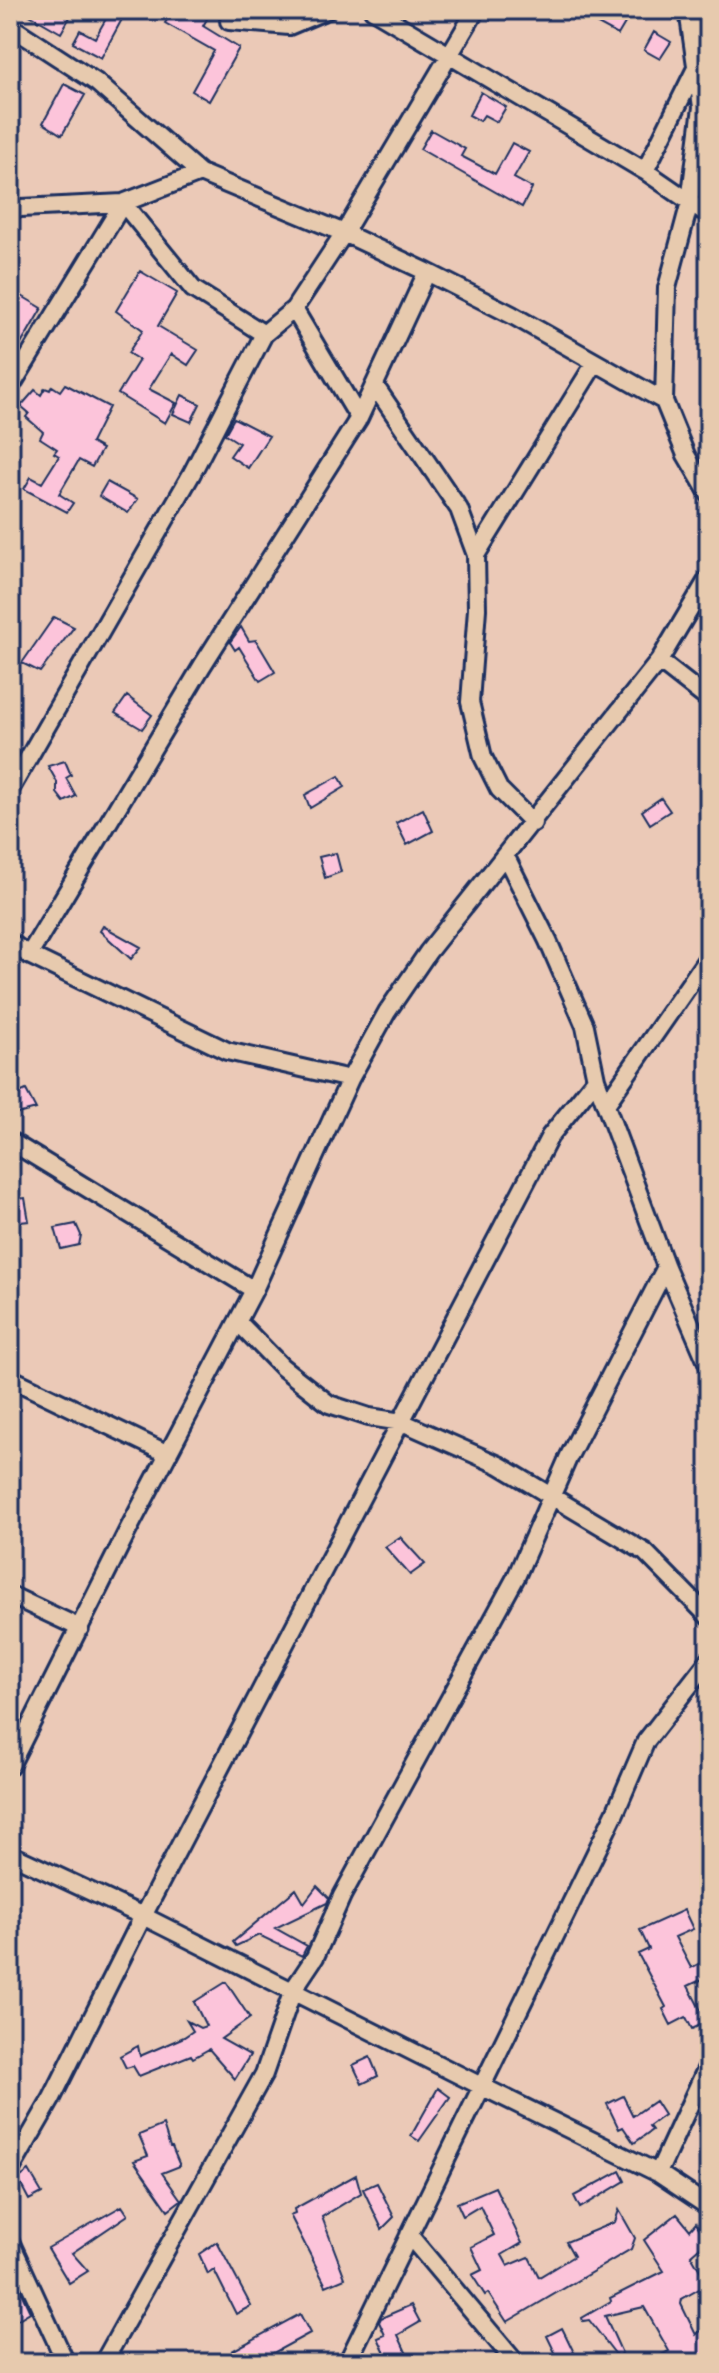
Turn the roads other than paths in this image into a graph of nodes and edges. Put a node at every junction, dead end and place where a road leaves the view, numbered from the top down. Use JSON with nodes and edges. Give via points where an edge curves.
{"nodes":[{"id":1,"x":327,"y":10,"type":"edge"},
{"id":2,"x":373,"y":10,"type":"edge"},
{"id":3,"x":476,"y":10,"type":"edge"},
{"id":4,"x":688,"y":10,"type":"edge"},
{"id":5,"x":229,"y":21,"type":"dead end"},
{"id":6,"x":10,"y":26,"type":"edge"},
{"id":7,"x":709,"y":42,"type":"edge"},
{"id":8,"x":450,"y":54,"type":"junction"},
{"id":9,"x":697,"y":67,"type":"junction"},
{"id":10,"x":645,"y":171,"type":"junction"},
{"id":11,"x":200,"y":173,"type":"junction"},
{"id":12,"x":690,"y":202,"type":"junction"},
{"id":13,"x":123,"y":203,"type":"junction"},
{"id":14,"x":10,"y":206,"type":"edge"},
{"id":15,"x":709,"y":215,"type":"edge"},
{"id":16,"x":344,"y":233,"type":"junction"},
{"id":17,"x":427,"y":272,"type":"junction"},
{"id":18,"x":294,"y":309,"type":"junction"},
{"id":19,"x":264,"y":334,"type":"junction"},
{"id":20,"x":595,"y":363,"type":"junction"},
{"id":21,"x":375,"y":386,"type":"junction"},
{"id":22,"x":10,"y":388,"type":"edge"},
{"id":23,"x":664,"y":401,"type":"junction"},
{"id":24,"x":359,"y":418,"type":"junction"},
{"id":25,"x":709,"y":494,"type":"edge"},
{"id":26,"x":476,"y":555,"type":"junction"},
{"id":27,"x":709,"y":577,"type":"edge"},
{"id":28,"x":659,"y":661,"type":"junction"},
{"id":29,"x":709,"y":700,"type":"edge"},
{"id":30,"x":10,"y":790,"type":"edge"},
{"id":31,"x":533,"y":823,"type":"junction"},
{"id":32,"x":506,"y":857,"type":"junction"},
{"id":33,"x":10,"y":942,"type":"edge"},
{"id":34,"x":29,"y":955,"type":"junction"},
{"id":35,"x":709,"y":956,"type":"edge"},
{"id":36,"x":350,"y":1079,"type":"junction"},
{"id":37,"x":596,"y":1079,"type":"junction"},
{"id":38,"x":607,"y":1103,"type":"junction"},
{"id":39,"x":10,"y":1141,"type":"edge"},
{"id":40,"x":666,"y":1267,"type":"junction"},
{"id":41,"x":254,"y":1290,"type":"junction"},
{"id":42,"x":238,"y":1322,"type":"junction"},
{"id":43,"x":709,"y":1367,"type":"edge"},
{"id":44,"x":10,"y":1378,"type":"edge"},
{"id":45,"x":402,"y":1422,"type":"junction"},
{"id":46,"x":168,"y":1454,"type":"junction"},
{"id":47,"x":551,"y":1496,"type":"junction"},
{"id":48,"x":10,"y":1595,"type":"edge"},
{"id":49,"x":709,"y":1617,"type":"edge"},
{"id":50,"x":80,"y":1628,"type":"junction"},
{"id":51,"x":709,"y":1660,"type":"edge"},
{"id":52,"x":10,"y":1766,"type":"edge"},
{"id":53,"x":10,"y":1854,"type":"edge"},
{"id":54,"x":143,"y":1916,"type":"junction"},
{"id":55,"x":293,"y":1990,"type":"junction"},
{"id":56,"x":709,"y":2063,"type":"edge"},
{"id":57,"x":481,"y":2086,"type":"junction"},
{"id":58,"x":10,"y":2171,"type":"edge"},
{"id":59,"x":658,"y":2173,"type":"junction"},
{"id":60,"x":709,"y":2207,"type":"edge"},
{"id":61,"x":409,"y":2235,"type":"junction"},
{"id":62,"x":10,"y":2241,"type":"edge"},
{"id":63,"x":66,"y":2363,"type":"edge"},
{"id":64,"x":103,"y":2363,"type":"edge"},
{"id":65,"x":347,"y":2363,"type":"edge"},
{"id":66,"x":516,"y":2363,"type":"edge"}],
"edges":[{"from":1,"to":5,"type":"street","via":[[289,26]]},
{"from":2,"to":8,"type":"street"},
{"from":3,"to":8,"type":"street"},
{"from":4,"to":9,"type":"street"},
{"from":6,"to":11,"type":"street","via":[[96,82]]},
{"from":7,"to":9,"type":"street"},
{"from":8,"to":10,"type":"street"},
{"from":8,"to":16,"type":"street"},
{"from":9,"to":10,"type":"street"},
{"from":9,"to":12,"type":"street","via":[[702,107]]},
{"from":10,"to":12,"type":"street"},
{"from":11,"to":13,"type":"street"},
{"from":11,"to":16,"type":"street"},
{"from":12,"to":15,"type":"street"},
{"from":12,"to":23,"type":"street","via":[[667,288]]},
{"from":13,"to":14,"type":"street"},
{"from":13,"to":19,"type":"street","via":[[193,289]]},
{"from":13,"to":22,"type":"street"},
{"from":16,"to":17,"type":"street"},
{"from":16,"to":18,"type":"street"},
{"from":17,"to":20,"type":"street"},
{"from":17,"to":21,"type":"street"},
{"from":18,"to":19,"type":"street"},
{"from":18,"to":24,"type":"street"},
{"from":19,"to":30,"type":"street","via":[[191,475]]},
{"from":20,"to":23,"type":"street"},
{"from":20,"to":26,"type":"street"},
{"from":21,"to":24,"type":"street"},
{"from":21,"to":26,"type":"street","via":[[459,509]]},
{"from":23,"to":25,"type":"street"},
{"from":24,"to":34,"type":"street"},
{"from":26,"to":31,"type":"street","via":[[470,702],[483,757],[499,789]]},
{"from":27,"to":28,"type":"street"},
{"from":28,"to":29,"type":"street"},
{"from":28,"to":31,"type":"street"},
{"from":31,"to":32,"type":"street"},
{"from":32,"to":36,"type":"street","via":[[428,952]]},
{"from":32,"to":37,"type":"street","via":[[585,1026]]},
{"from":33,"to":34,"type":"street"},
{"from":34,"to":36,"type":"street","via":[[227,1051]]},
{"from":35,"to":38,"type":"street"},
{"from":36,"to":41,"type":"street"},
{"from":37,"to":38,"type":"street"},
{"from":37,"to":45,"type":"street","via":[[550,1136]]},
{"from":38,"to":40,"type":"street"},
{"from":39,"to":41,"type":"street"},
{"from":40,"to":43,"type":"street"},
{"from":40,"to":47,"type":"street"},
{"from":41,"to":42,"type":"street"},
{"from":42,"to":45,"type":"street","via":[[329,1404]]},
{"from":42,"to":46,"type":"street"},
{"from":44,"to":46,"type":"street"},
{"from":45,"to":47,"type":"street","via":[[499,1465]]},
{"from":45,"to":54,"type":"street"},
{"from":46,"to":50,"type":"street"},
{"from":47,"to":49,"type":"street","via":[[645,1552]]},
{"from":47,"to":55,"type":"street","via":[[516,1577]]},
{"from":48,"to":50,"type":"street"},
{"from":50,"to":52,"type":"street"},
{"from":51,"to":57,"type":"street","via":[[646,1741]]},
{"from":53,"to":54,"type":"street"},
{"from":54,"to":55,"type":"street"},
{"from":54,"to":58,"type":"street"},
{"from":55,"to":57,"type":"street"},
{"from":55,"to":64,"type":"street","via":[[264,2074]]},
{"from":56,"to":59,"type":"street"},
{"from":57,"to":59,"type":"street"},
{"from":57,"to":61,"type":"street"},
{"from":59,"to":60,"type":"street"},
{"from":61,"to":65,"type":"street"},
{"from":61,"to":66,"type":"street"},
{"from":62,"to":63,"type":"street"}]}
